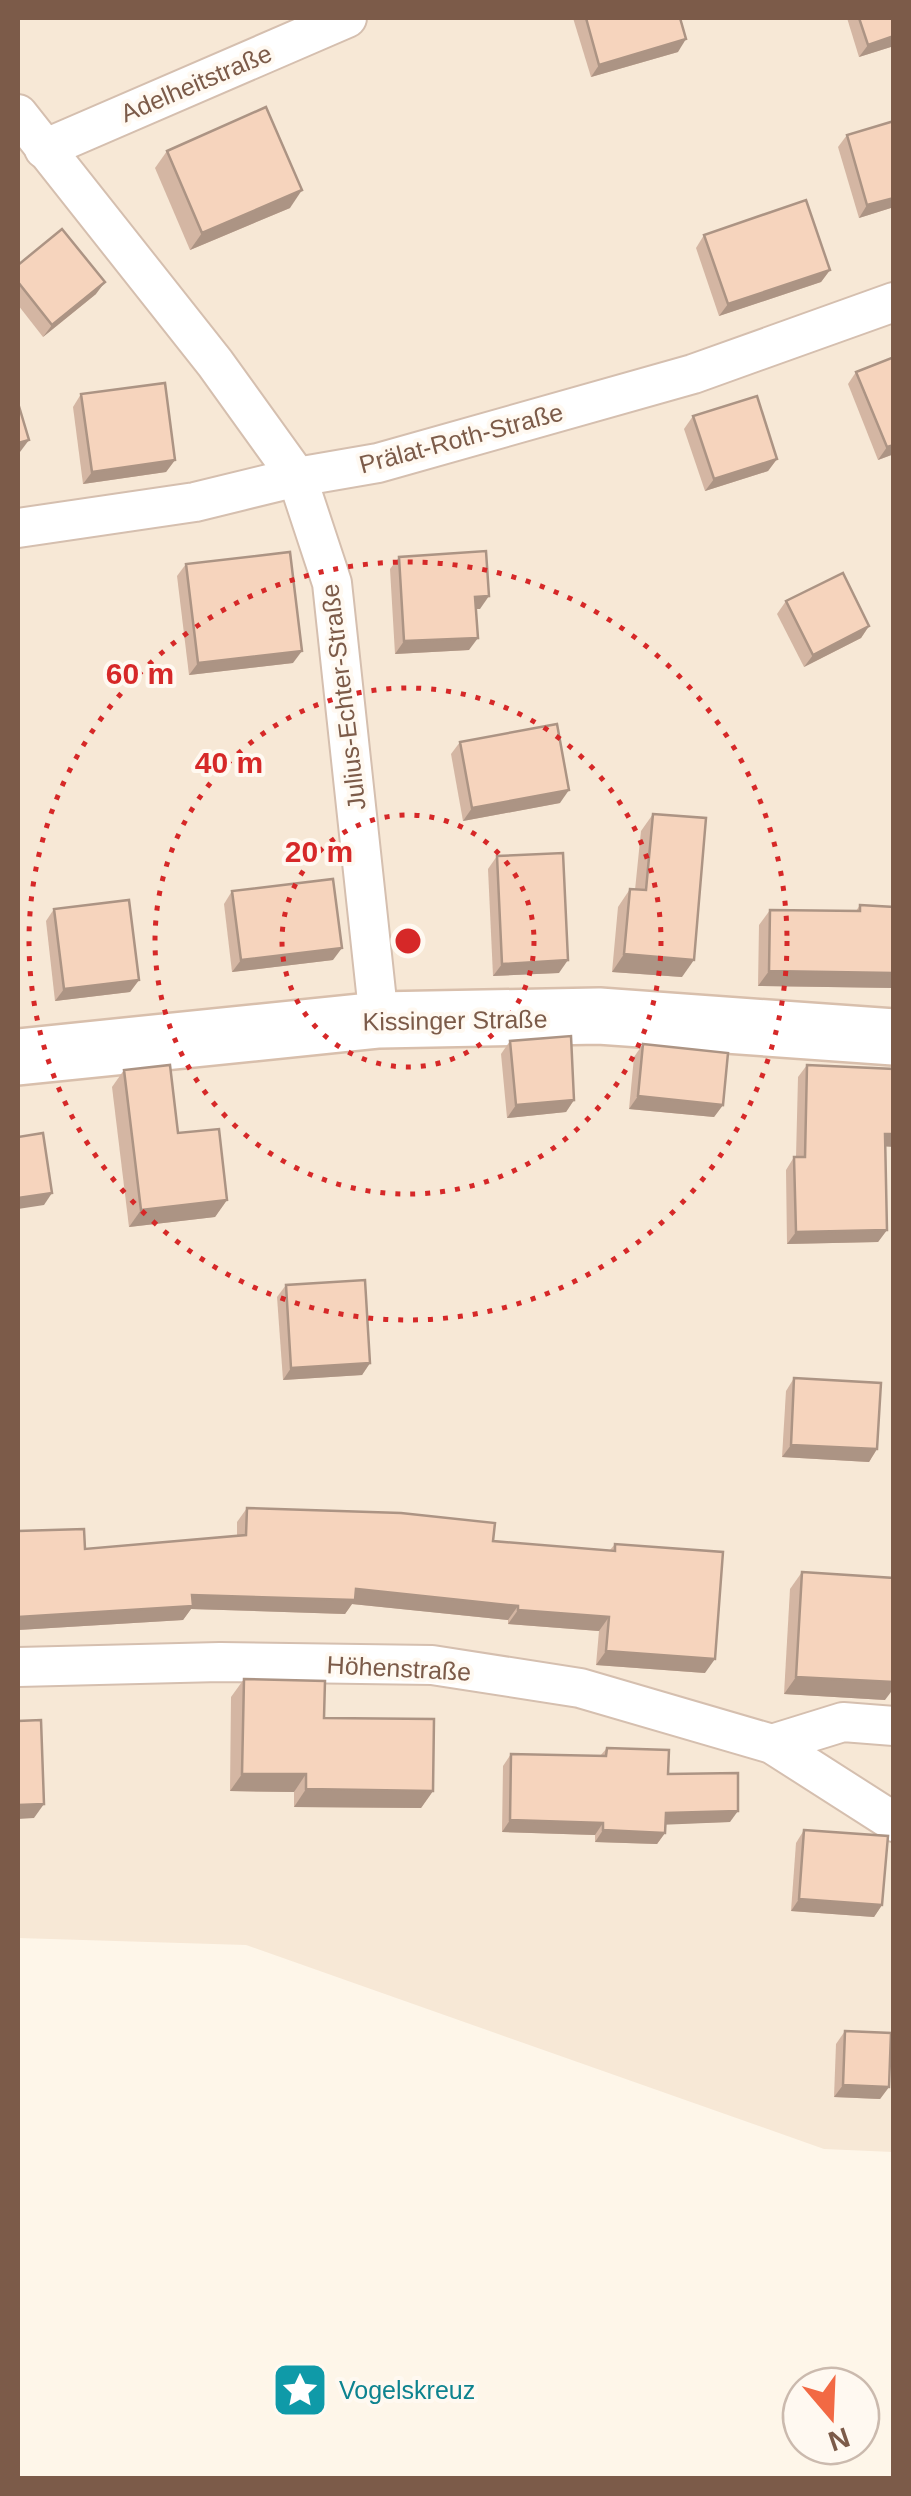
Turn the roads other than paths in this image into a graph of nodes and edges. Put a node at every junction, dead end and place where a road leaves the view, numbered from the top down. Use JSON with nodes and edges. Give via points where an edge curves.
{"nodes":[{"id":1,"x":347,"y":18,"type":"edge"},
{"id":2,"x":18,"y":114,"type":"edge"},
{"id":3,"x":44,"y":148,"type":"junction"},
{"id":4,"x":894,"y":302,"type":"edge"},
{"id":5,"x":297,"y":476,"type":"junction"},
{"id":6,"x":18,"y":528,"type":"edge"},
{"id":7,"x":379,"y":1020,"type":"junction"},
{"id":8,"x":894,"y":1036,"type":"edge"},
{"id":9,"x":18,"y":1058,"type":"edge"},
{"id":10,"x":18,"y":1667,"type":"edge"},
{"id":11,"x":894,"y":1726,"type":"edge"},
{"id":12,"x":772,"y":1744,"type":"junction"},
{"id":13,"x":894,"y":1822,"type":"edge"}],
"edges":[{"from":1,"to":3,"type":"street","name":"Adelheitstraße"},
{"from":2,"to":3,"type":"street","name":"Julius-Echter-Straße"},
{"from":3,"to":5,"type":"street","name":"Julius-Echter-Straße"},
{"from":4,"to":5,"type":"street","name":"Prälat-Roth-Straße","via":[[694,374],[378,462]]},
{"from":5,"to":6,"type":"street","name":"Prälat-Roth-Straße","via":[[195,502]]},
{"from":5,"to":7,"type":"street","name":"Julius-Echter-Straße","via":[[332,583]]},
{"from":7,"to":8,"type":"street","name":"Kissinger Straße","via":[[598,1016]]},
{"from":7,"to":9,"type":"street","name":"Kissinger Straße"},
{"from":10,"to":12,"type":"street","name":"Höhenstraße","via":[[432,1665],[580,1688]]},
{"from":11,"to":12,"type":"street","via":[[843,1722]]},
{"from":12,"to":13,"type":"street","name":"Höhenstraße"}]}
